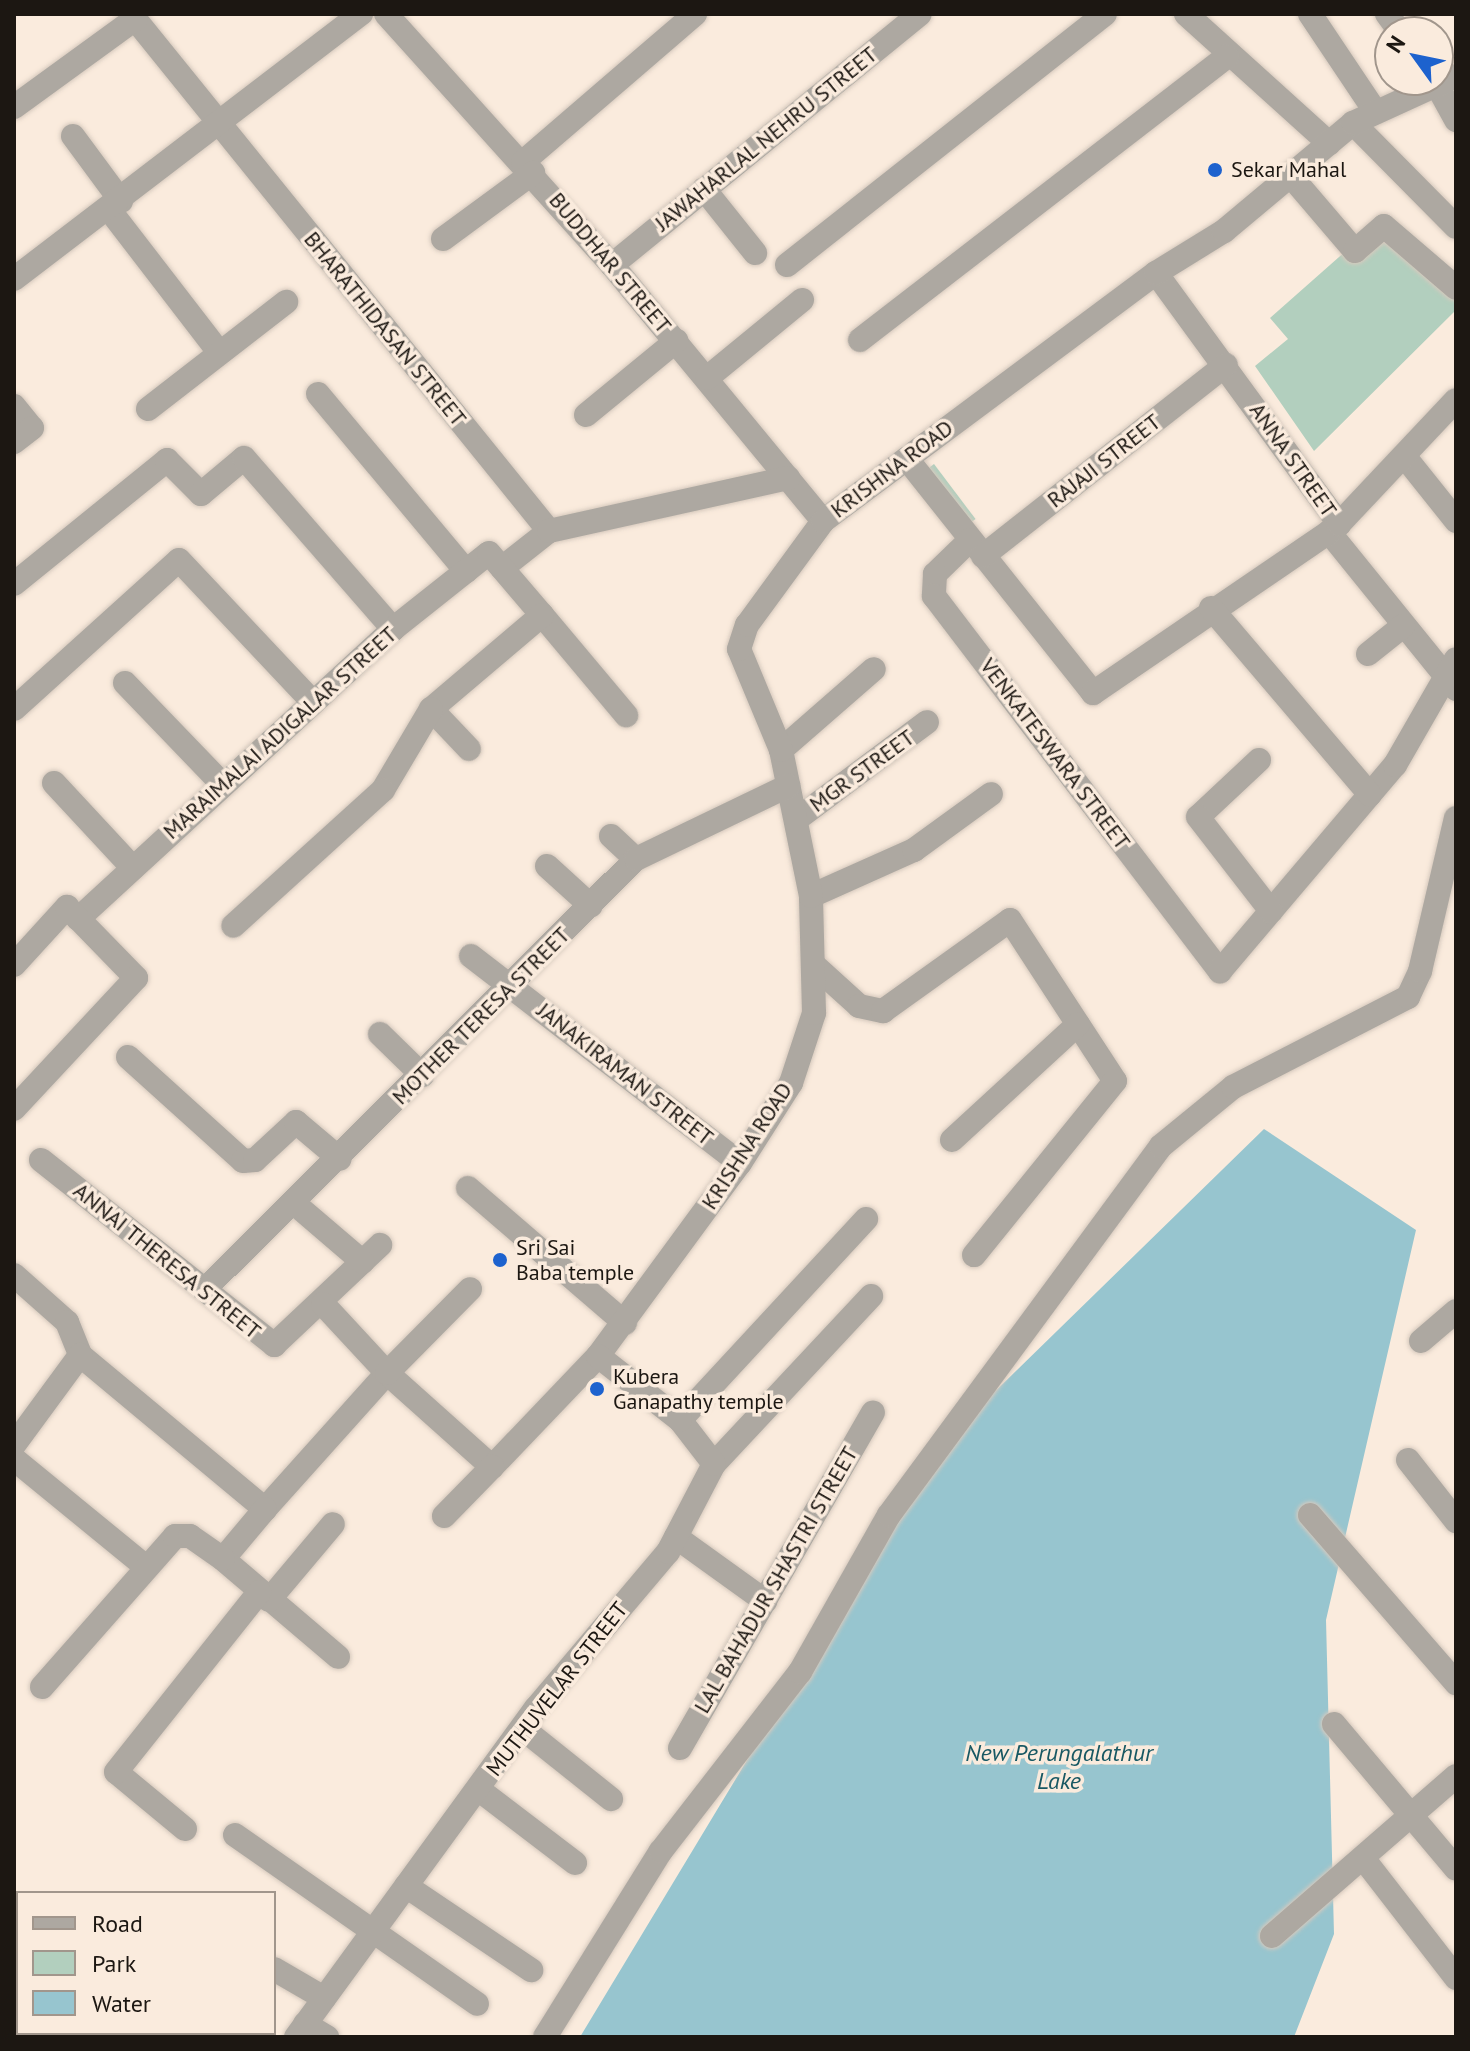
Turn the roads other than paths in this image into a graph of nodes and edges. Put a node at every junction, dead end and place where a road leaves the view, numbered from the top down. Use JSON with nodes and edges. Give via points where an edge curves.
{"nodes":[{"id":1,"x":361,"y":14,"type":"edge"},
{"id":2,"x":386,"y":14,"type":"edge"},
{"id":3,"x":695,"y":14,"type":"edge"},
{"id":4,"x":920,"y":14,"type":"edge"},
{"id":5,"x":1105,"y":14,"type":"edge"},
{"id":6,"x":1186,"y":14,"type":"edge"},
{"id":7,"x":1310,"y":14,"type":"edge"},
{"id":8,"x":133,"y":16,"type":"edge"},
{"id":9,"x":1227,"y":56,"type":"junction"},
{"id":10,"x":1407,"y":96,"type":"edge"},
{"id":11,"x":1448,"y":96,"type":"edge"},
{"id":12,"x":14,"y":107,"type":"edge"},
{"id":13,"x":1375,"y":111,"type":"junction"},
{"id":14,"x":1456,"y":120,"type":"edge"},
{"id":15,"x":1353,"y":123,"type":"junction"},
{"id":16,"x":222,"y":127,"type":"junction"},
{"id":17,"x":73,"y":136,"type":"dead end"},
{"id":18,"x":1329,"y":143,"type":"junction"},
{"id":19,"x":528,"y":168,"type":"junction"},
{"id":20,"x":1290,"y":175,"type":"junction"},
{"id":21,"x":704,"y":189,"type":"junction"},
{"id":22,"x":114,"y":204,"type":"junction"},
{"id":23,"x":1456,"y":227,"type":"edge"},
{"id":24,"x":443,"y":239,"type":"dead end"},
{"id":25,"x":755,"y":253,"type":"dead end"},
{"id":26,"x":612,"y":265,"type":"junction"},
{"id":27,"x":787,"y":265,"type":"dead end"},
{"id":28,"x":1156,"y":273,"type":"junction"},
{"id":29,"x":14,"y":279,"type":"edge"},
{"id":30,"x":1456,"y":288,"type":"edge"},
{"id":31,"x":802,"y":300,"type":"dead end"},
{"id":32,"x":286,"y":302,"type":"dead end"},
{"id":33,"x":860,"y":340,"type":"dead end"},
{"id":34,"x":676,"y":341,"type":"junction"},
{"id":35,"x":218,"y":351,"type":"junction"},
{"id":36,"x":1226,"y":365,"type":"junction"},
{"id":37,"x":707,"y":378,"type":"junction"},
{"id":38,"x":318,"y":394,"type":"dead end"},
{"id":39,"x":1456,"y":400,"type":"edge"},
{"id":40,"x":14,"y":406,"type":"edge"},
{"id":41,"x":148,"y":409,"type":"dead end"},
{"id":42,"x":586,"y":415,"type":"dead end"},
{"id":43,"x":14,"y":442,"type":"edge"},
{"id":44,"x":1405,"y":457,"type":"junction"},
{"id":45,"x":907,"y":459,"type":"junction"},
{"id":46,"x":788,"y":478,"type":"junction"},
{"id":47,"x":823,"y":521,"type":"junction"},
{"id":48,"x":1456,"y":521,"type":"edge"},
{"id":49,"x":1334,"y":528,"type":"junction"},
{"id":50,"x":549,"y":531,"type":"junction"},
{"id":51,"x":977,"y":548,"type":"junction"},
{"id":52,"x":496,"y":561,"type":"junction"},
{"id":53,"x":466,"y":571,"type":"junction"},
{"id":54,"x":14,"y":584,"type":"edge"},
{"id":55,"x":1211,"y":608,"type":"junction"},
{"id":56,"x":542,"y":615,"type":"junction"},
{"id":57,"x":1403,"y":626,"type":"junction"},
{"id":58,"x":393,"y":629,"type":"junction"},
{"id":59,"x":1368,"y":654,"type":"dead end"},
{"id":60,"x":1456,"y":659,"type":"edge"},
{"id":61,"x":874,"y":669,"type":"dead end"},
{"id":62,"x":125,"y":683,"type":"dead end"},
{"id":63,"x":1450,"y":686,"type":"edge"},
{"id":64,"x":313,"y":702,"type":"junction"},
{"id":65,"x":14,"y":709,"type":"edge"},
{"id":66,"x":431,"y":709,"type":"junction"},
{"id":67,"x":626,"y":715,"type":"dead end"},
{"id":68,"x":927,"y":722,"type":"dead end"},
{"id":69,"x":469,"y":749,"type":"dead end"},
{"id":70,"x":781,"y":750,"type":"junction"},
{"id":71,"x":1259,"y":760,"type":"dead end"},
{"id":72,"x":54,"y":783,"type":"dead end"},
{"id":73,"x":223,"y":785,"type":"junction"},
{"id":74,"x":788,"y":786,"type":"junction"},
{"id":75,"x":991,"y":794,"type":"dead end"},
{"id":76,"x":1370,"y":795,"type":"junction"},
{"id":77,"x":1456,"y":818,"type":"edge"},
{"id":78,"x":797,"y":819,"type":"junction"},
{"id":79,"x":611,"y":836,"type":"dead end"},
{"id":80,"x":636,"y":859,"type":"junction"},
{"id":81,"x":547,"y":866,"type":"dead end"},
{"id":82,"x":133,"y":868,"type":"junction"},
{"id":83,"x":811,"y":896,"type":"junction"},
{"id":84,"x":591,"y":906,"type":"junction"},
{"id":85,"x":1271,"y":911,"type":"junction"},
{"id":86,"x":78,"y":919,"type":"junction"},
{"id":87,"x":233,"y":926,"type":"dead end"},
{"id":88,"x":471,"y":956,"type":"dead end"},
{"id":89,"x":14,"y":965,"type":"edge"},
{"id":90,"x":816,"y":967,"type":"junction"},
{"id":91,"x":510,"y":986,"type":"junction"},
{"id":92,"x":1078,"y":1024,"type":"junction"},
{"id":93,"x":380,"y":1034,"type":"dead end"},
{"id":94,"x":128,"y":1057,"type":"dead end"},
{"id":95,"x":422,"y":1075,"type":"junction"},
{"id":96,"x":14,"y":1109,"type":"edge"},
{"id":97,"x":952,"y":1140,"type":"dead end"},
{"id":98,"x":340,"y":1159,"type":"junction"},
{"id":99,"x":41,"y":1160,"type":"dead end"},
{"id":100,"x":740,"y":1163,"type":"junction"},
{"id":101,"x":468,"y":1188,"type":"dead end"},
{"id":102,"x":295,"y":1204,"type":"junction"},
{"id":103,"x":866,"y":1219,"type":"dead end"},
{"id":104,"x":974,"y":1255,"type":"dead end"},
{"id":105,"x":14,"y":1275,"type":"edge"},
{"id":106,"x":205,"y":1289,"type":"junction"},
{"id":107,"x":470,"y":1289,"type":"dead end"},
{"id":108,"x":871,"y":1296,"type":"dead end"},
{"id":109,"x":323,"y":1304,"type":"junction"},
{"id":110,"x":1454,"y":1316,"type":"edge"},
{"id":111,"x":625,"y":1323,"type":"junction"},
{"id":112,"x":1421,"y":1341,"type":"dead end"},
{"id":113,"x":80,"y":1355,"type":"junction"},
{"id":114,"x":598,"y":1356,"type":"junction"},
{"id":115,"x":387,"y":1373,"type":"junction"},
{"id":116,"x":873,"y":1413,"type":"dead end"},
{"id":117,"x":680,"y":1420,"type":"junction"},
{"id":118,"x":14,"y":1445,"type":"edge"},
{"id":119,"x":14,"y":1459,"type":"edge"},
{"id":120,"x":1408,"y":1460,"type":"dead end"},
{"id":121,"x":714,"y":1464,"type":"junction"},
{"id":122,"x":492,"y":1467,"type":"junction"},
{"id":123,"x":265,"y":1509,"type":"junction"},
{"id":124,"x":1310,"y":1515,"type":"dead end"},
{"id":125,"x":444,"y":1516,"type":"dead end"},
{"id":126,"x":1456,"y":1521,"type":"edge"},
{"id":127,"x":333,"y":1524,"type":"dead end"},
{"id":128,"x":676,"y":1537,"type":"junction"},
{"id":129,"x":223,"y":1559,"type":"junction"},
{"id":130,"x":146,"y":1567,"type":"junction"},
{"id":131,"x":264,"y":1596,"type":"junction"},
{"id":132,"x":765,"y":1601,"type":"junction"},
{"id":133,"x":338,"y":1657,"type":"dead end"},
{"id":134,"x":1456,"y":1683,"type":"edge"},
{"id":135,"x":42,"y":1687,"type":"dead end"},
{"id":136,"x":1334,"y":1724,"type":"dead end"},
{"id":137,"x":522,"y":1728,"type":"junction"},
{"id":138,"x":680,"y":1748,"type":"dead end"},
{"id":139,"x":1456,"y":1776,"type":"edge"},
{"id":140,"x":478,"y":1789,"type":"junction"},
{"id":141,"x":611,"y":1799,"type":"dead end"},
{"id":142,"x":1414,"y":1812,"type":"junction"},
{"id":143,"x":185,"y":1829,"type":"dead end"},
{"id":144,"x":235,"y":1835,"type":"dead end"},
{"id":145,"x":1363,"y":1858,"type":"junction"},
{"id":146,"x":575,"y":1863,"type":"dead end"},
{"id":147,"x":1456,"y":1869,"type":"edge"},
{"id":148,"x":406,"y":1886,"type":"junction"},
{"id":149,"x":375,"y":1933,"type":"junction"},
{"id":150,"x":1272,"y":1936,"type":"dead end"},
{"id":151,"x":276,"y":1970,"type":"edge"},
{"id":152,"x":531,"y":1970,"type":"dead end"},
{"id":153,"x":1456,"y":1978,"type":"edge"},
{"id":154,"x":324,"y":1998,"type":"junction"},
{"id":155,"x":477,"y":2004,"type":"dead end"},
{"id":156,"x":301,"y":2031,"type":"edge"},
{"id":157,"x":327,"y":2037,"type":"edge"},
{"id":158,"x":545,"y":2037,"type":"edge"}],
"edges":[{"from":1,"to":16,"type":"street"},
{"from":2,"to":19,"type":"street","name":"BUDDHAR STREET"},
{"from":3,"to":19,"type":"street"},
{"from":4,"to":21,"type":"street","name":"JAWAHARLAL NEHRU STREET"},
{"from":5,"to":27,"type":"street"},
{"from":6,"to":9,"type":"street"},
{"from":7,"to":13,"type":"street"},
{"from":8,"to":12,"type":"street"},
{"from":8,"to":16,"type":"street","name":"BHARATHIDASAN STREET"},
{"from":9,"to":18,"type":"street"},
{"from":9,"to":33,"type":"street"},
{"from":10,"to":13,"type":"street","name":"KRISHNA ROAD"},
{"from":11,"to":14,"type":"street"},
{"from":13,"to":15,"type":"street","name":"KRISHNA ROAD"},
{"from":15,"to":18,"type":"street","name":"KRISHNA ROAD"},
{"from":15,"to":23,"type":"street"},
{"from":16,"to":22,"type":"street"},
{"from":16,"to":50,"type":"street","name":"BHARATHIDASAN STREET"},
{"from":17,"to":22,"type":"street"},
{"from":18,"to":20,"type":"street","name":"KRISHNA ROAD"},
{"from":19,"to":24,"type":"street"},
{"from":19,"to":26,"type":"street","name":"BUDDHAR STREET"},
{"from":20,"to":28,"type":"street","name":"KRISHNA ROAD","via":[[1224,231]]},
{"from":20,"to":30,"type":"street","via":[[1355,251],[1384,226]]},
{"from":21,"to":25,"type":"street"},
{"from":21,"to":26,"type":"street","name":"JAWAHARLAL NEHRU STREET"},
{"from":22,"to":29,"type":"street"},
{"from":22,"to":35,"type":"street"},
{"from":26,"to":34,"type":"street","name":"BUDDHAR STREET"},
{"from":28,"to":36,"type":"street","name":"ANNA STREET"},
{"from":28,"to":45,"type":"street","name":"KRISHNA ROAD"},
{"from":31,"to":37,"type":"street"},
{"from":32,"to":35,"type":"street"},
{"from":34,"to":37,"type":"street","name":"BUDDHAR STREET"},
{"from":34,"to":42,"type":"street"},
{"from":35,"to":41,"type":"street"},
{"from":36,"to":49,"type":"street","name":"ANNA STREET"},
{"from":36,"to":51,"type":"street","name":"RAJAJI STREET"},
{"from":37,"to":46,"type":"street","name":"BUDDHAR STREET"},
{"from":38,"to":53,"type":"street"},
{"from":39,"to":44,"type":"street"},
{"from":40,"to":43,"type":"street","via":[[32,428]]},
{"from":44,"to":48,"type":"street"},
{"from":44,"to":49,"type":"street"},
{"from":45,"to":47,"type":"street","name":"KRISHNA ROAD"},
{"from":45,"to":51,"type":"street"},
{"from":46,"to":47,"type":"street","name":"BUDDHAR STREET"},
{"from":46,"to":50,"type":"street"},
{"from":47,"to":70,"type":"street","name":"KRISHNA ROAD","via":[[740,638],[742,662]]},
{"from":49,"to":55,"type":"street"},
{"from":49,"to":57,"type":"street","name":"ANNA STREET"},
{"from":50,"to":52,"type":"street","name":"MARAIMALAI ADIGALAR STREET"},
{"from":51,"to":55,"type":"street","via":[[1093,693]]},
{"from":51,"to":85,"type":"street","name":"VENKATESWARA STREET","via":[[935,574],[934,596],[1220,971]]},
{"from":52,"to":53,"type":"street","name":"MARAIMALAI ADIGALAR STREET"},
{"from":52,"to":56,"type":"street"},
{"from":53,"to":58,"type":"street","name":"MARAIMALAI ADIGALAR STREET"},
{"from":54,"to":58,"type":"street","via":[[167,460],[201,494],[244,458]]},
{"from":55,"to":76,"type":"street"},
{"from":56,"to":66,"type":"street"},
{"from":56,"to":67,"type":"street"},
{"from":57,"to":59,"type":"street"},
{"from":57,"to":63,"type":"street","name":"ANNA STREET"},
{"from":58,"to":64,"type":"street","name":"MARAIMALAI ADIGALAR STREET"},
{"from":60,"to":63,"type":"street"},
{"from":61,"to":70,"type":"street"},
{"from":62,"to":73,"type":"street"},
{"from":63,"to":76,"type":"street"},
{"from":64,"to":65,"type":"street","via":[[179,560]]},
{"from":64,"to":73,"type":"street","name":"MARAIMALAI ADIGALAR STREET"},
{"from":66,"to":69,"type":"street"},
{"from":66,"to":87,"type":"street","via":[[383,790]]},
{"from":68,"to":78,"type":"street","name":"MGR STREET"},
{"from":70,"to":74,"type":"street","name":"KRISHNA ROAD"},
{"from":71,"to":85,"type":"street","via":[[1198,817]]},
{"from":72,"to":82,"type":"street"},
{"from":73,"to":82,"type":"street","name":"MARAIMALAI ADIGALAR STREET"},
{"from":74,"to":78,"type":"street","name":"KRISHNA ROAD"},
{"from":74,"to":80,"type":"street","name":"MOTHER TERESA STREET"},
{"from":75,"to":83,"type":"street","via":[[914,850]]},
{"from":76,"to":85,"type":"street"},
{"from":77,"to":158,"type":"street","via":[[1408,997],[1233,1087],[1161,1146],[889,1515],[800,1672],[661,1851]]},
{"from":78,"to":83,"type":"street","name":"KRISHNA ROAD"},
{"from":79,"to":80,"type":"street"},
{"from":80,"to":84,"type":"street","name":"MOTHER TERESA STREET"},
{"from":81,"to":84,"type":"street"},
{"from":82,"to":86,"type":"street","name":"MARAIMALAI ADIGALAR STREET"},
{"from":83,"to":90,"type":"street","name":"KRISHNA ROAD"},
{"from":84,"to":91,"type":"street","name":"MOTHER TERESA STREET"},
{"from":86,"to":89,"type":"street","via":[[67,907]]},
{"from":86,"to":96,"type":"street","via":[[136,978]]},
{"from":88,"to":91,"type":"street","name":"JANAKIRAMAN STREET"},
{"from":90,"to":92,"type":"street","via":[[859,1006],[883,1011],[1010,920]]},
{"from":90,"to":100,"type":"street","name":"KRISHNA ROAD","via":[[814,1013],[791,1083]]},
{"from":91,"to":95,"type":"street","name":"MOTHER TERESA STREET"},
{"from":91,"to":100,"type":"street","name":"JANAKIRAMAN STREET"},
{"from":92,"to":97,"type":"street"},
{"from":92,"to":104,"type":"street","via":[[1112,1075],[1112,1089]]},
{"from":93,"to":95,"type":"street"},
{"from":94,"to":98,"type":"street","via":[[243,1161],[255,1160],[296,1122]]},
{"from":95,"to":98,"type":"street","name":"MOTHER TERESA STREET"},
{"from":98,"to":102,"type":"street","name":"MOTHER TERESA STREET"},
{"from":99,"to":106,"type":"street","name":"ANNAI THERESA STREET"},
{"from":100,"to":111,"type":"street","name":"KRISHNA ROAD"},
{"from":101,"to":111,"type":"street"},
{"from":102,"to":106,"type":"street","name":"MOTHER TERESA STREET"},
{"from":102,"to":109,"type":"street","name":"ANNAI THERESA STREET","via":[[372,1254]]},
{"from":103,"to":117,"type":"street"},
{"from":105,"to":113,"type":"street","via":[[67,1322]]},
{"from":106,"to":109,"type":"street","name":"ANNAI THERESA STREET","via":[[274,1345]]},
{"from":107,"to":115,"type":"street"},
{"from":108,"to":121,"type":"street","name":"MUTHUVELAR STREET"},
{"from":109,"to":115,"type":"street"},
{"from":110,"to":112,"type":"street"},
{"from":111,"to":114,"type":"street","name":"KRISHNA ROAD"},
{"from":113,"to":118,"type":"street"},
{"from":113,"to":123,"type":"street"},
{"from":114,"to":117,"type":"street"},
{"from":114,"to":122,"type":"street","name":"KRISHNA ROAD"},
{"from":115,"to":122,"type":"street"},
{"from":115,"to":123,"type":"street"},
{"from":116,"to":132,"type":"street","name":"LAL BAHADUR SHASTRI STREET"},
{"from":117,"to":121,"type":"street"},
{"from":119,"to":130,"type":"street"},
{"from":120,"to":126,"type":"street"},
{"from":121,"to":128,"type":"street","name":"MUTHUVELAR STREET"},
{"from":122,"to":125,"type":"street","name":"KRISHNA ROAD"},
{"from":123,"to":129,"type":"street"},
{"from":124,"to":134,"type":"street"},
{"from":127,"to":131,"type":"street"},
{"from":128,"to":132,"type":"street"},
{"from":128,"to":137,"type":"street","name":"MUTHUVELAR STREET"},
{"from":129,"to":130,"type":"street","via":[[182,1534]]},
{"from":129,"to":131,"type":"street"},
{"from":130,"to":135,"type":"street"},
{"from":131,"to":133,"type":"street"},
{"from":131,"to":143,"type":"street","via":[[116,1772]]},
{"from":132,"to":138,"type":"street","name":"LAL BAHADUR SHASTRI STREET"},
{"from":136,"to":142,"type":"street"},
{"from":137,"to":140,"type":"street","name":"MUTHUVELAR STREET"},
{"from":137,"to":141,"type":"street"},
{"from":139,"to":142,"type":"street"},
{"from":140,"to":146,"type":"street"},
{"from":140,"to":148,"type":"street","name":"MUTHUVELAR STREET"},
{"from":142,"to":145,"type":"street"},
{"from":142,"to":147,"type":"street"},
{"from":144,"to":149,"type":"street"},
{"from":145,"to":150,"type":"street"},
{"from":145,"to":153,"type":"street"},
{"from":148,"to":149,"type":"street","name":"MUTHUVELAR STREET"},
{"from":148,"to":152,"type":"street"},
{"from":149,"to":154,"type":"street","name":"MUTHUVELAR STREET"},
{"from":149,"to":155,"type":"street"},
{"from":151,"to":154,"type":"street"},
{"from":154,"to":156,"type":"street","name":"MUTHUVELAR STREET"},
{"from":156,"to":157,"type":"street"}]}
